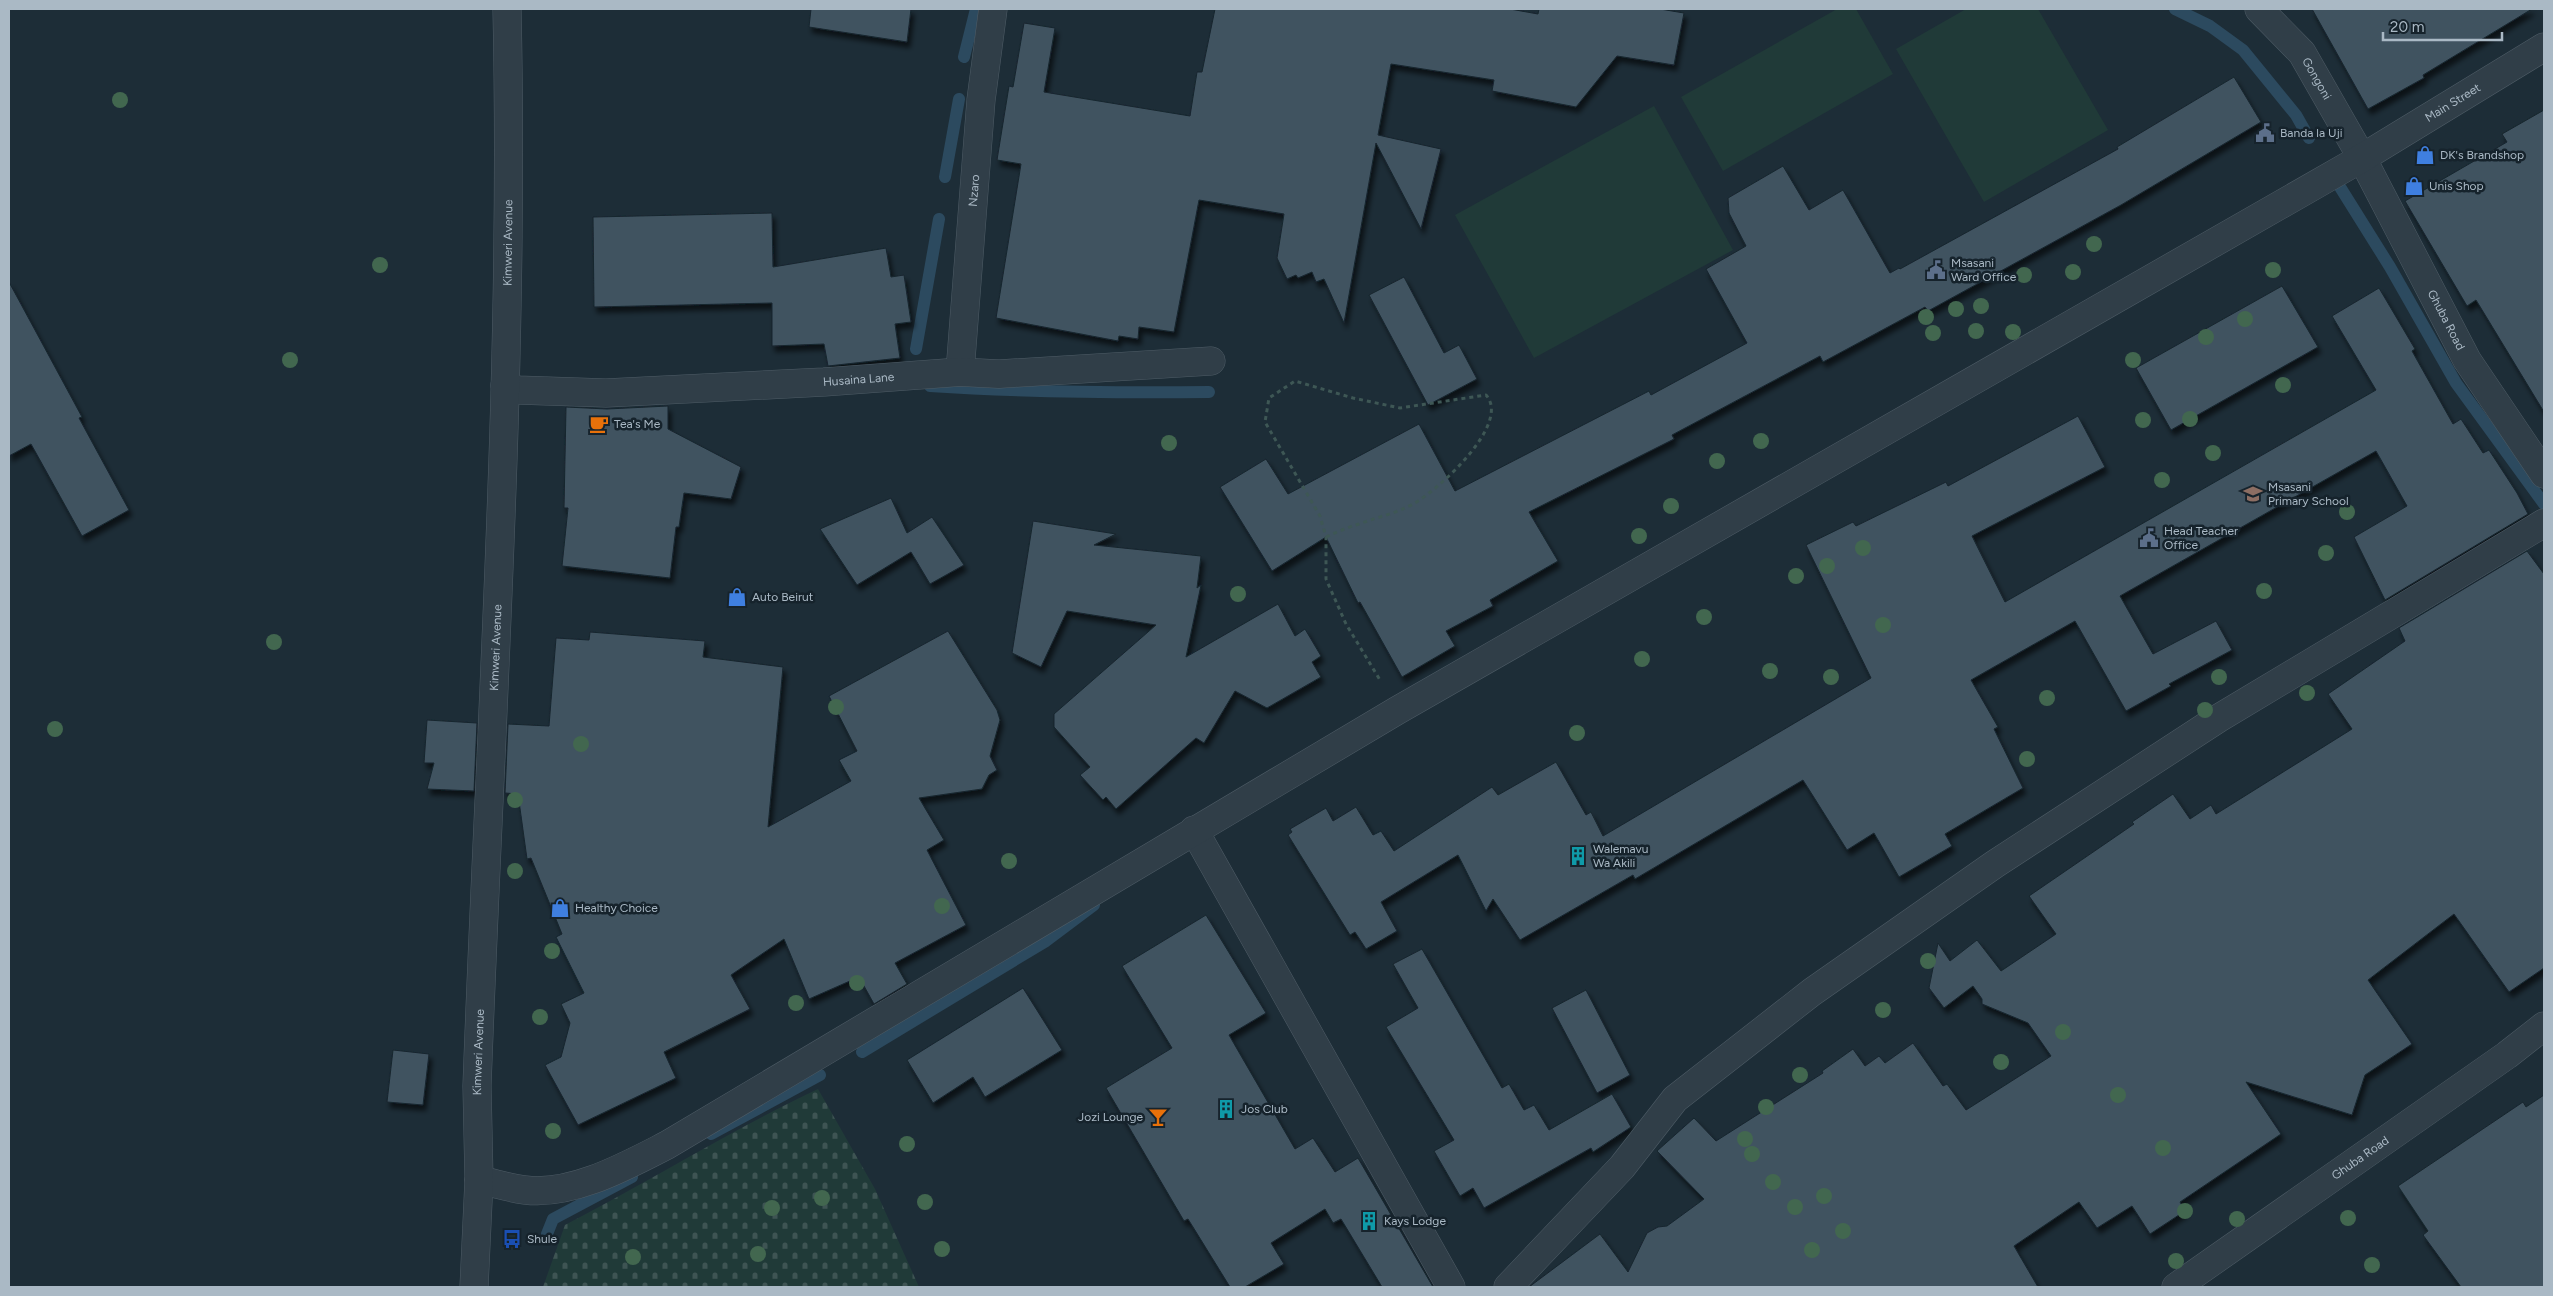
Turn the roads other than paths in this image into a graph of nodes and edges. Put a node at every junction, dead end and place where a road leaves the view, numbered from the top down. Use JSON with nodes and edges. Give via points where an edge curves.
{"nodes":[{"id":1,"x":507,"y":9,"type":"edge"},
{"id":2,"x":993,"y":9,"type":"edge"},
{"id":3,"x":2259,"y":9,"type":"edge"},
{"id":4,"x":2544,"y":47,"type":"edge"},
{"id":5,"x":2362,"y":158,"type":"junction"},
{"id":6,"x":1211,"y":361,"type":"dead end"},
{"id":7,"x":960,"y":372,"type":"junction"},
{"id":8,"x":505,"y":385,"type":"junction"},
{"id":9,"x":2544,"y":474,"type":"edge"},
{"id":10,"x":2544,"y":524,"type":"edge"},
{"id":11,"x":1194,"y":830,"type":"junction"},
{"id":12,"x":2544,"y":1026,"type":"edge"},
{"id":13,"x":479,"y":1180,"type":"junction"},
{"id":14,"x":474,"y":1287,"type":"edge"},
{"id":15,"x":1451,"y":1287,"type":"edge"},
{"id":16,"x":1508,"y":1287,"type":"edge"},
{"id":17,"x":2176,"y":1287,"type":"edge"}],
"edges":[{"from":1,"to":8,"type":"street","name":"Kimweri Avenue","via":[[510,139]]},
{"from":2,"to":7,"type":"street","name":"Nzaro","via":[[981,100]]},
{"from":3,"to":5,"type":"street","name":"Gongoni","via":[[2302,54]]},
{"from":4,"to":5,"type":"street","name":"Main Street"},
{"from":5,"to":9,"type":"street","name":"Ghuba Road","via":[[2467,360]]},
{"from":5,"to":11,"type":"street","name":"Main Street"},
{"from":6,"to":7,"type":"street","name":"Husaina Lane","via":[[999,374]]},
{"from":7,"to":8,"type":"street","name":"Husaina Lane","via":[[834,382],[606,393],[518,390]]},
{"from":8,"to":13,"type":"street","name":"Kimweri Avenue","via":[[477,1086]]},
{"from":10,"to":16,"type":"street","via":[[2219,718],[1995,864],[1812,992],[1675,1099],[1622,1167]]},
{"from":11,"to":13,"type":"street","name":"Main Street","via":[[667,1145],[610,1174],[566,1187],[526,1190]]},
{"from":11,"to":15,"type":"street"},
{"from":12,"to":17,"type":"street","name":"Ghuba Road","via":[[2507,1056]]},
{"from":13,"to":14,"type":"street","name":"Kimweri Avenue"}]}
